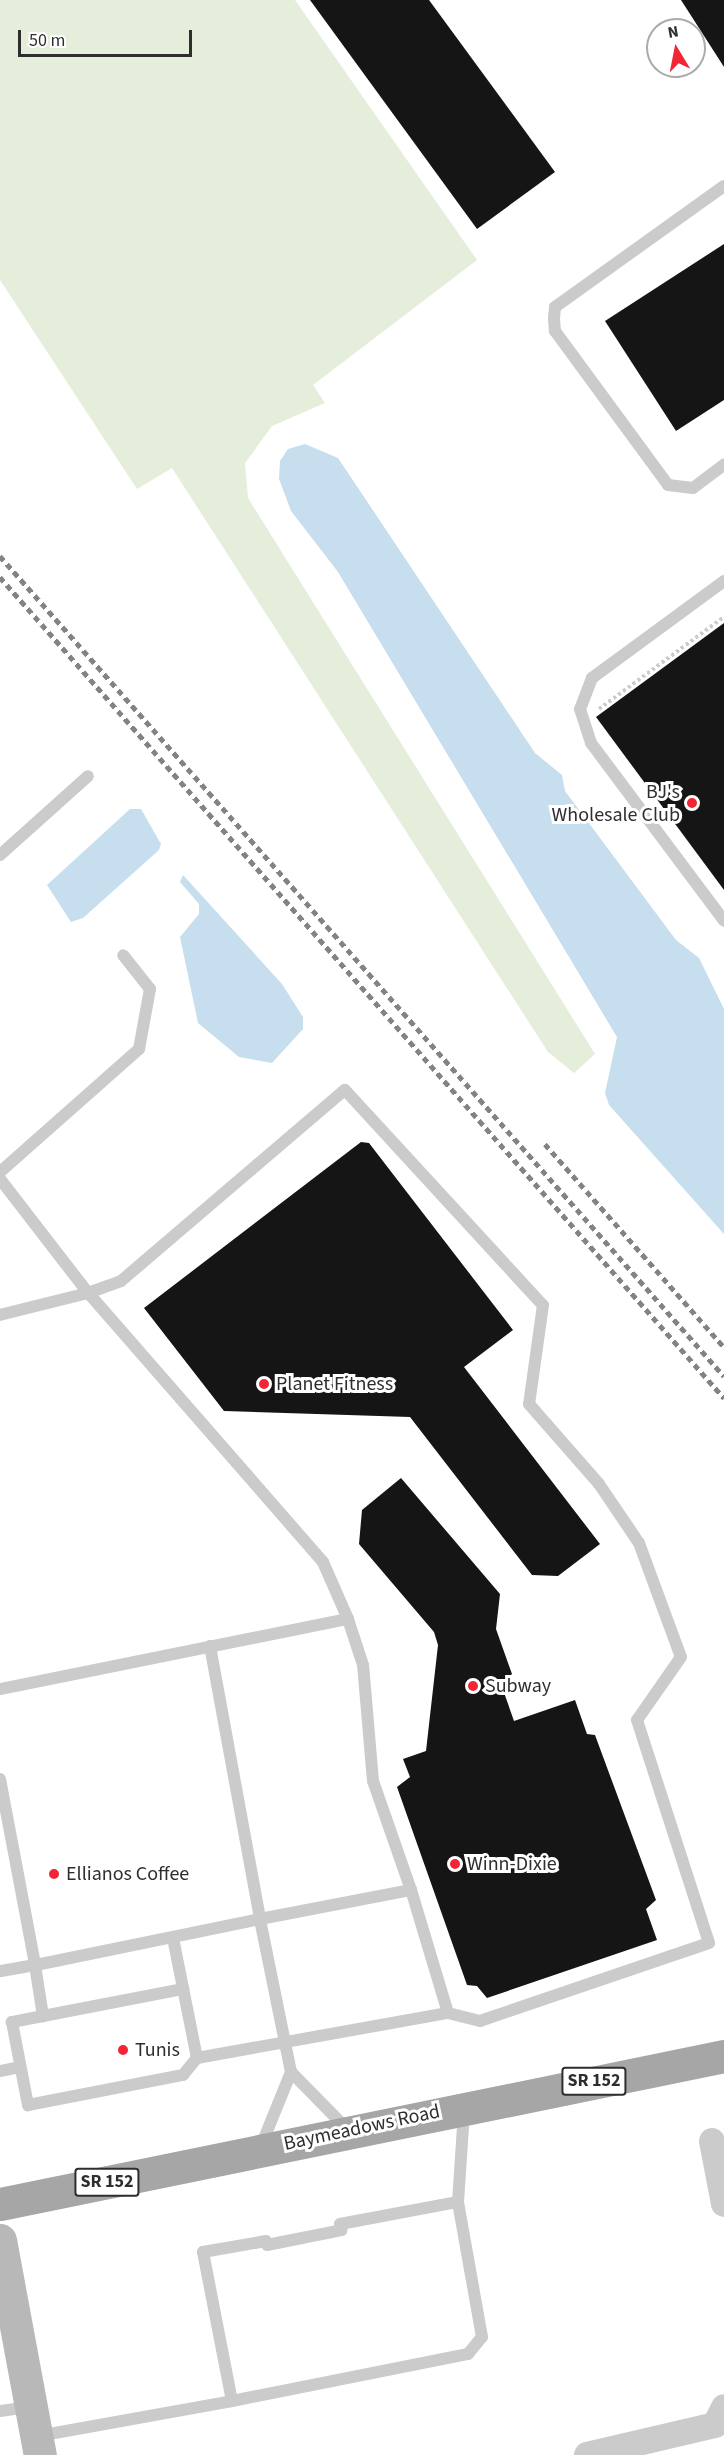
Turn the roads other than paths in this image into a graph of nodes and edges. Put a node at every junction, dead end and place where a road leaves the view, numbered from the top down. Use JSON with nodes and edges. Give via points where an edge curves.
{"nodes":[{"id":1,"x":724,"y":186,"type":"edge"},
{"id":2,"x":724,"y":465,"type":"edge"},
{"id":3,"x":724,"y":581,"type":"edge"},
{"id":4,"x":88,"y":777,"type":"dead end"},
{"id":5,"x":0,"y":855,"type":"edge"},
{"id":6,"x":724,"y":921,"type":"edge"},
{"id":7,"x":123,"y":956,"type":"dead end"},
{"id":8,"x":0,"y":1172,"type":"edge"},
{"id":9,"x":0,"y":1179,"type":"edge"},
{"id":10,"x":88,"y":1293,"type":"junction"},
{"id":11,"x":0,"y":1315,"type":"edge"},
{"id":12,"x":348,"y":1619,"type":"junction"},
{"id":13,"x":210,"y":1646,"type":"junction"},
{"id":14,"x":0,"y":1689,"type":"edge"},
{"id":15,"x":0,"y":1779,"type":"edge"},
{"id":16,"x":411,"y":1890,"type":"junction"},
{"id":17,"x":260,"y":1919,"type":"junction"},
{"id":18,"x":173,"y":1938,"type":"junction"},
{"id":19,"x":35,"y":1965,"type":"junction"},
{"id":20,"x":0,"y":1971,"type":"edge"},
{"id":21,"x":183,"y":1989,"type":"junction"},
{"id":22,"x":448,"y":2013,"type":"junction"},
{"id":23,"x":43,"y":2016,"type":"junction"},
{"id":24,"x":283,"y":2043,"type":"junction"},
{"id":25,"x":724,"y":2056,"type":"edge"},
{"id":26,"x":197,"y":2058,"type":"junction"},
{"id":27,"x":20,"y":2067,"type":"junction"},
{"id":28,"x":0,"y":2070,"type":"edge"},
{"id":29,"x":291,"y":2072,"type":"junction"},
{"id":30,"x":464,"y":2106,"type":"junction"},
{"id":31,"x":349,"y":2131,"type":"junction"},
{"id":32,"x":712,"y":2141,"type":"dead end"},
{"id":33,"x":259,"y":2150,"type":"junction"},
{"id":34,"x":458,"y":2202,"type":"junction"},
{"id":35,"x":0,"y":2204,"type":"edge"},
{"id":36,"x":724,"y":2204,"type":"edge"},
{"id":37,"x":0,"y":2240,"type":"edge"},
{"id":38,"x":7,"y":2308,"type":"edge"},
{"id":39,"x":232,"y":2401,"type":"junction"},
{"id":40,"x":724,"y":2407,"type":"edge"},
{"id":41,"x":0,"y":2411,"type":"edge"},
{"id":42,"x":36,"y":2432,"type":"edge"},
{"id":43,"x":587,"y":2455,"type":"edge"}],
"edges":[{"from":1,"to":2,"type":"lane","via":[[555,307],[554,318],[555,331],[668,485],[693,488]]},
{"from":3,"to":6,"type":"lane","via":[[592,678],[580,709],[591,743]]},
{"from":4,"to":5,"type":"lane"},
{"from":7,"to":8,"type":"lane","via":[[150,989],[139,1049]]},
{"from":9,"to":10,"type":"lane"},
{"from":10,"to":11,"type":"lane"},
{"from":10,"to":12,"type":"lane","via":[[323,1562]]},
{"from":10,"to":22,"type":"lane","via":[[121,1281],[345,1090],[543,1305],[529,1404],[599,1484],[639,1543],[681,1657],[637,1720],[709,1943],[480,2021]]},
{"from":12,"to":13,"type":"lane"},
{"from":12,"to":16,"type":"lane","via":[[363,1665],[373,1781]]},
{"from":13,"to":14,"type":"lane"},
{"from":13,"to":17,"type":"lane"},
{"from":15,"to":19,"type":"lane"},
{"from":16,"to":17,"type":"lane"},
{"from":16,"to":22,"type":"lane"},
{"from":17,"to":18,"type":"lane"},
{"from":17,"to":24,"type":"lane"},
{"from":18,"to":19,"type":"lane"},
{"from":18,"to":21,"type":"lane"},
{"from":19,"to":20,"type":"lane"},
{"from":19,"to":23,"type":"lane"},
{"from":21,"to":23,"type":"lane"},
{"from":21,"to":26,"type":"lane"},
{"from":22,"to":24,"type":"lane"},
{"from":23,"to":27,"type":"lane","via":[[12,2022]]},
{"from":24,"to":26,"type":"lane"},
{"from":24,"to":29,"type":"lane"},
{"from":25,"to":30,"type":"main road","name":"Baymeadows Road","number":"SR 152"},
{"from":26,"to":27,"type":"lane","via":[[183,2075],[28,2105]]},
{"from":27,"to":28,"type":"lane"},
{"from":29,"to":31,"type":"lane"},
{"from":29,"to":33,"type":"lane"},
{"from":30,"to":31,"type":"main road","name":"Baymeadows Road","number":"SR 152"},
{"from":30,"to":34,"type":"lane"},
{"from":31,"to":33,"type":"main road","name":"Baymeadows Road","number":"SR 152"},
{"from":32,"to":36,"type":"street"},
{"from":33,"to":35,"type":"main road","name":"Baymeadows Road","number":"SR 152"},
{"from":34,"to":39,"type":"lane","via":[[482,2337],[468,2354]]},
{"from":34,"to":39,"type":"lane","via":[[266,2243],[203,2252]]},
{"from":37,"to":38,"type":"street"},
{"from":38,"to":42,"type":"street"},
{"from":39,"to":42,"type":"lane"},
{"from":40,"to":43,"type":"street","via":[[715,2425]]},
{"from":41,"to":42,"type":"lane"}]}
